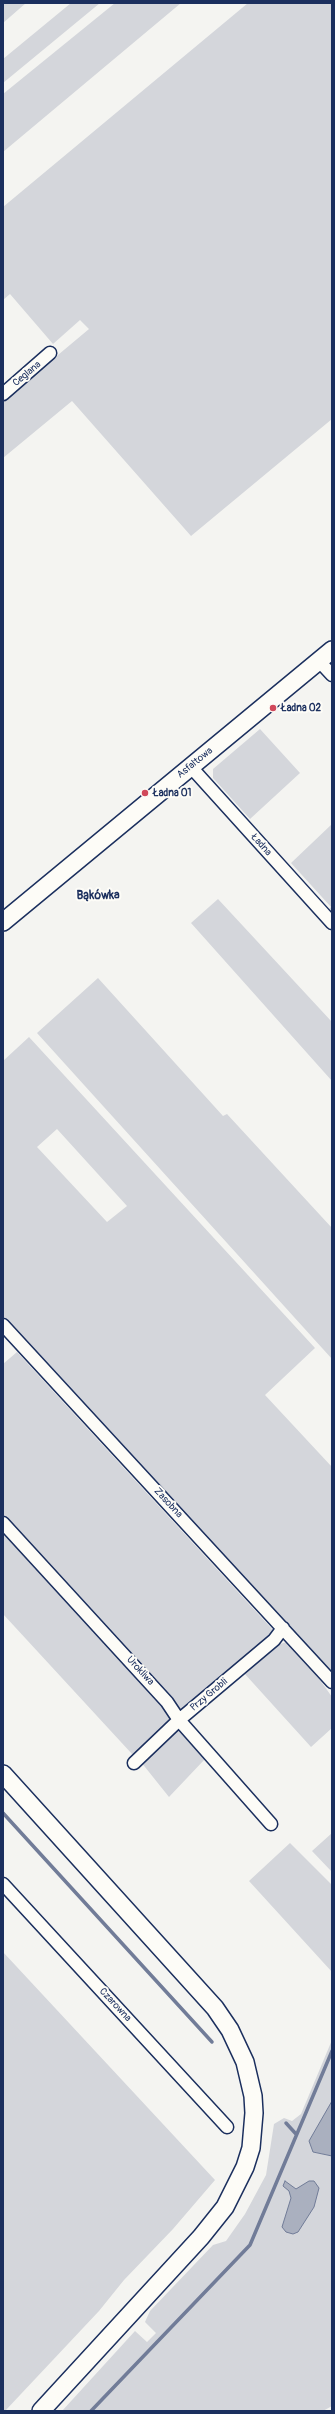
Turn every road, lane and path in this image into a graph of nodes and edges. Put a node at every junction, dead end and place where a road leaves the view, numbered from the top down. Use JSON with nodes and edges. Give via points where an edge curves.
{"nodes":[{"id":1,"x":50,"y":354,"type":"dead end"},
{"id":2,"x":3,"y":394,"type":"edge"},
{"id":3,"x":326,"y":656,"type":"edge"},
{"id":4,"x":332,"y":675,"type":"edge"},
{"id":5,"x":191,"y":767,"type":"junction"},
{"id":6,"x":3,"y":922,"type":"edge"},
{"id":7,"x":332,"y":923,"type":"edge"},
{"id":8,"x":3,"y":1325,"type":"edge"},
{"id":9,"x":3,"y":1523,"type":"edge"},
{"id":10,"x":283,"y":1628,"type":"junction"},
{"id":11,"x":332,"y":1682,"type":"edge"},
{"id":12,"x":179,"y":1720,"type":"junction"},
{"id":13,"x":134,"y":1763,"type":"dead end"},
{"id":14,"x":3,"y":1774,"type":"edge"},
{"id":15,"x":271,"y":1824,"type":"dead end"},
{"id":16,"x":3,"y":1884,"type":"edge"},
{"id":17,"x":227,"y":2127,"type":"dead end"},
{"id":18,"x":41,"y":2411,"type":"edge"}],
"edges":[{"from":1,"to":2,"type":"street","name":"Ceglana"},
{"from":3,"to":4,"type":"street"},
{"from":3,"to":5,"type":"street","name":"Asfaltowa"},
{"from":5,"to":6,"type":"street","name":"Asfaltowa"},
{"from":5,"to":7,"type":"street","name":"Ładna"},
{"from":8,"to":10,"type":"street","name":"Zasobna"},
{"from":9,"to":12,"type":"street","name":"Urokliwa","via":[[168,1702]]},
{"from":10,"to":11,"type":"street","name":"Zasobna"},
{"from":10,"to":12,"type":"street","name":"Przy Grobli","via":[[274,1640]]},
{"from":12,"to":13,"type":"street","name":"Przy Grobli"},
{"from":12,"to":15,"type":"street","name":"Urokliwa"},
{"from":14,"to":18,"type":"street","via":[[215,2008],[239,2048],[249,2077],[254,2107],[253,2132],[247,2161],[241,2179],[226,2207],[201,2238]]},
{"from":16,"to":17,"type":"street","name":"Czarowna"}]}
